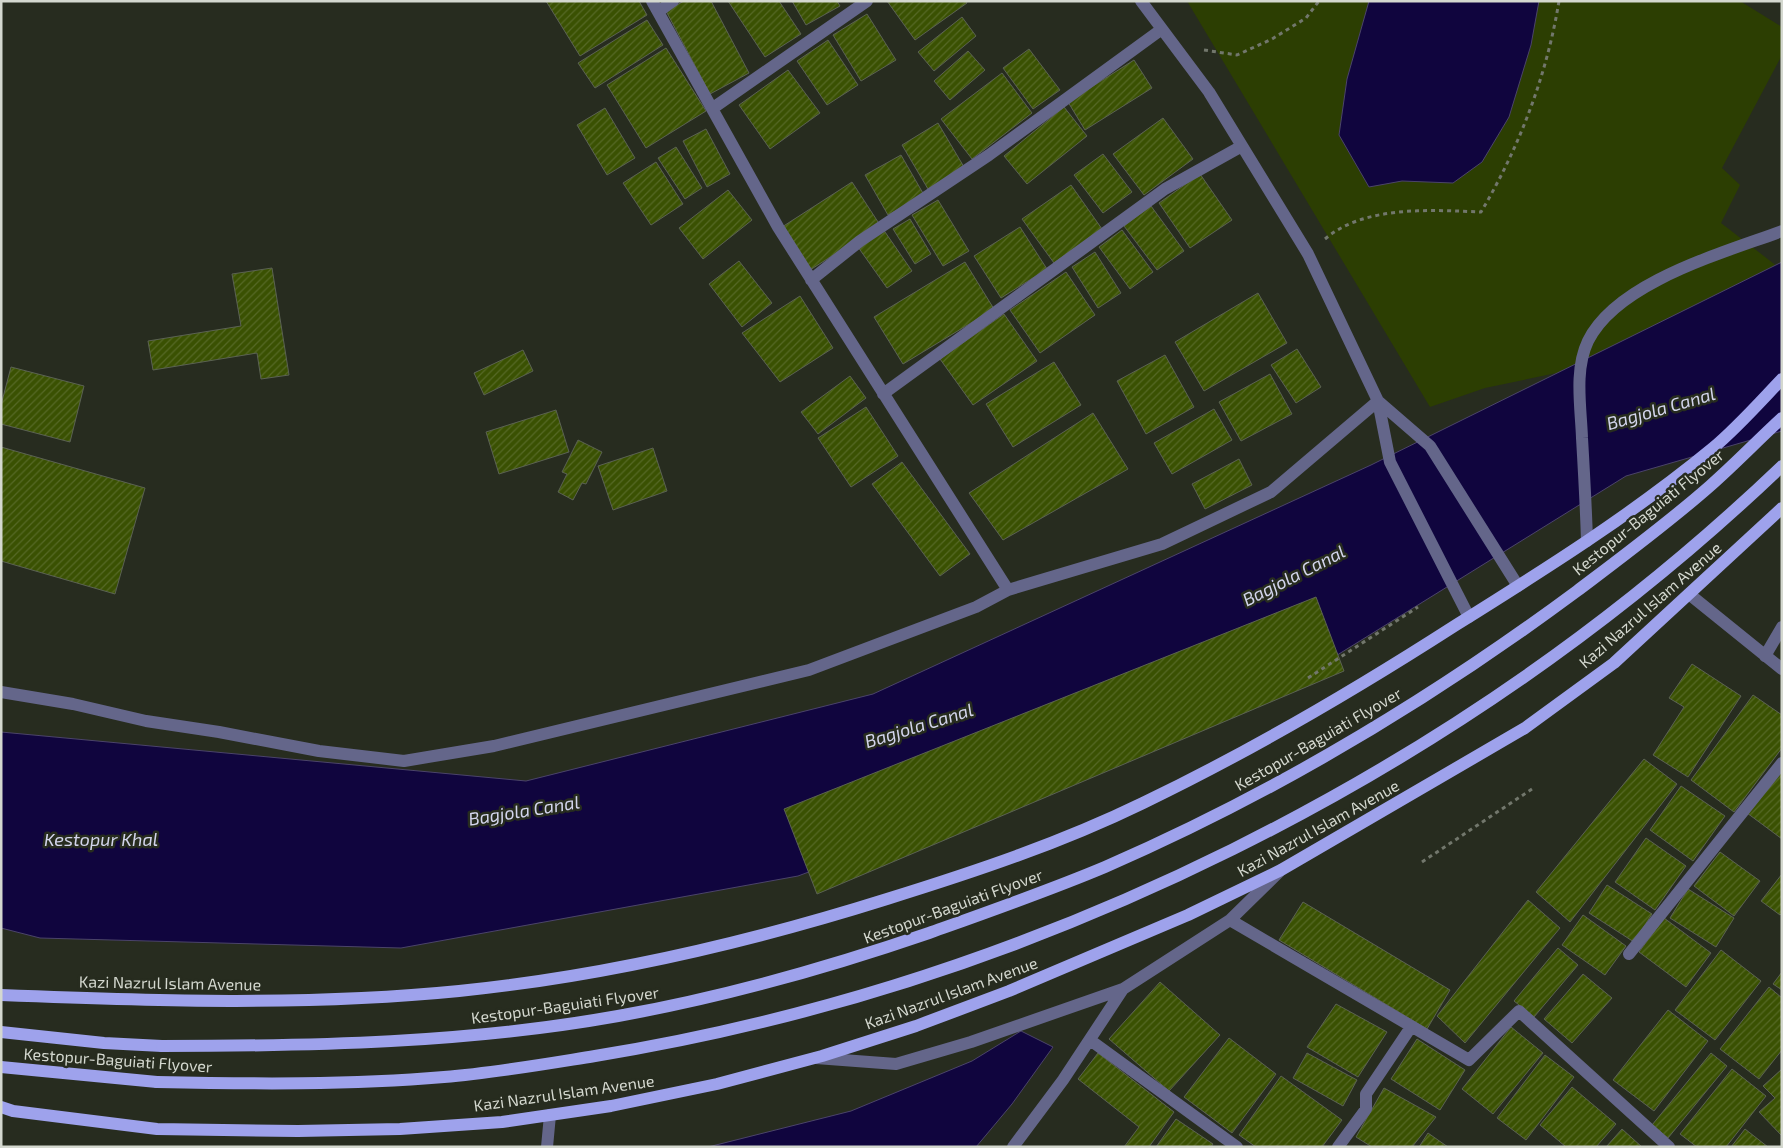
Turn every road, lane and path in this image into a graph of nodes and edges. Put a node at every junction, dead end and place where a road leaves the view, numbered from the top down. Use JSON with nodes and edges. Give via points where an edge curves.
{"nodes":[{"id":1,"x":673,"y":1,"type":"edge"},
{"id":2,"x":867,"y":1,"type":"edge"},
{"id":3,"x":1142,"y":1,"type":"edge"},
{"id":4,"x":1319,"y":1,"type":"edge"},
{"id":5,"x":1559,"y":1,"type":"edge"},
{"id":6,"x":655,"y":6,"type":"edge"},
{"id":7,"x":1162,"y":29,"type":"junction"},
{"id":8,"x":1174,"y":45,"type":"junction"},
{"id":9,"x":713,"y":108,"type":"junction"},
{"id":10,"x":1242,"y":146,"type":"junction"},
{"id":11,"x":1782,"y":231,"type":"edge"},
{"id":12,"x":1308,"y":254,"type":"junction"},
{"id":13,"x":811,"y":280,"type":"junction"},
{"id":14,"x":1782,"y":379,"type":"edge"},
{"id":15,"x":884,"y":394,"type":"junction"},
{"id":16,"x":1378,"y":401,"type":"junction"},
{"id":17,"x":1782,"y":418,"type":"edge"},
{"id":18,"x":1782,"y":466,"type":"edge"},
{"id":19,"x":1782,"y":508,"type":"edge"},
{"id":20,"x":1587,"y":541,"type":"junction"},
{"id":21,"x":1518,"y":586,"type":"junction"},
{"id":22,"x":1008,"y":590,"type":"junction"},
{"id":23,"x":1689,"y":594,"type":"junction"},
{"id":24,"x":1418,"y":607,"type":"dead end"},
{"id":25,"x":1470,"y":617,"type":"junction"},
{"id":26,"x":1782,"y":626,"type":"edge"},
{"id":27,"x":1765,"y":656,"type":"junction"},
{"id":28,"x":1782,"y":669,"type":"edge"},
{"id":29,"x":1308,"y":678,"type":"dead end"},
{"id":30,"x":1,"y":692,"type":"edge"},
{"id":31,"x":1782,"y":763,"type":"edge"},
{"id":32,"x":1535,"y":787,"type":"dead end"},
{"id":33,"x":1422,"y":862,"type":"dead end"},
{"id":34,"x":1281,"y":870,"type":"junction"},
{"id":35,"x":1230,"y":920,"type":"junction"},
{"id":36,"x":1629,"y":954,"type":"dead end"},
{"id":37,"x":1123,"y":989,"type":"junction"},
{"id":38,"x":1,"y":995,"type":"edge"},
{"id":39,"x":1411,"y":1027,"type":"junction"},
{"id":40,"x":1,"y":1032,"type":"edge"},
{"id":41,"x":1090,"y":1040,"type":"junction"},
{"id":42,"x":813,"y":1058,"type":"junction"},
{"id":43,"x":1,"y":1067,"type":"edge"},
{"id":44,"x":1,"y":1106,"type":"edge"},
{"id":45,"x":550,"y":1115,"type":"junction"},
{"id":46,"x":547,"y":1147,"type":"edge"},
{"id":47,"x":1013,"y":1147,"type":"edge"},
{"id":48,"x":1236,"y":1147,"type":"edge"},
{"id":49,"x":1338,"y":1147,"type":"edge"},
{"id":50,"x":1669,"y":1147,"type":"edge"}],
"edges":[{"from":1,"to":6,"type":"street"},
{"from":2,"to":9,"type":"street"},
{"from":3,"to":7,"type":"street"},
{"from":4,"to":8,"type":"path","via":[[1306,18],[1237,55]]},
{"from":5,"to":12,"type":"path","via":[[1535,97],[1481,212],[1413,210],[1361,220],[1338,228]]},
{"from":6,"to":9,"type":"street"},
{"from":7,"to":8,"type":"street"},
{"from":7,"to":13,"type":"street","via":[[989,154],[860,241]]},
{"from":8,"to":10,"type":"street","via":[[1210,92]]},
{"from":9,"to":13,"type":"street"},
{"from":10,"to":12,"type":"street"},
{"from":10,"to":15,"type":"street","via":[[1165,189]]},
{"from":11,"to":20,"type":"street","via":[[1671,273],[1624,300],[1601,320],[1587,342],[1580,377]]},
{"from":12,"to":16,"type":"street"},
{"from":13,"to":15,"type":"street"},
{"from":14,"to":20,"type":"main road","name":"Kazi Nazrul Islam Avenue","via":[[1716,446]]},
{"from":15,"to":22,"type":"street"},
{"from":16,"to":21,"type":"street","via":[[1430,446]]},
{"from":16,"to":22,"type":"street","via":[[1271,492],[1162,544]]},
{"from":16,"to":25,"type":"street","via":[[1390,462]]},
{"from":17,"to":40,"type":"main road","name":"Kestopur-Baguiati Flyover","bridge":true,"via":[[1711,485],[1627,554],[1510,641],[1418,701],[1306,768],[1208,819],[1105,867],[1002,908],[728,994],[616,1017],[529,1029],[414,1041],[298,1046],[162,1046]]},
{"from":18,"to":43,"type":"main road","name":"Kestopur-Baguiati Flyover","bridge":true,"via":[[1730,515],[1635,594],[1530,674],[1284,823],[1159,885],[1039,934],[892,986],[797,1013],[645,1048],[445,1077],[254,1084],[157,1082]]},
{"from":19,"to":23,"type":"main road","name":"Kazi Nazrul Islam Avenue"},
{"from":20,"to":21,"type":"main road","name":"Kazi Nazrul Islam Avenue"},
{"from":21,"to":25,"type":"main road","name":"Kazi Nazrul Islam Avenue"},
{"from":22,"to":30,"type":"street","via":[[976,607],[810,670],[494,746],[404,761],[319,751],[146,722],[73,704]]},
{"from":23,"to":27,"type":"street"},
{"from":23,"to":34,"type":"main road","name":"Kazi Nazrul Islam Avenue","via":[[1614,663],[1526,728]]},
{"from":24,"to":29,"type":"path"},
{"from":25,"to":38,"type":"main road","name":"Kazi Nazrul Islam Avenue","via":[[1251,748],[1140,805],[948,880],[760,937],[675,958],[460,991],[256,1001],[139,1001]]},
{"from":26,"to":27,"type":"street"},
{"from":27,"to":28,"type":"street"},
{"from":31,"to":36,"type":"street"},
{"from":32,"to":33,"type":"path"},
{"from":34,"to":35,"type":"street"},
{"from":34,"to":42,"type":"main road","name":"Kazi Nazrul Islam Avenue","via":[[1188,914],[1008,991],[916,1026]]},
{"from":35,"to":37,"type":"street"},
{"from":35,"to":39,"type":"street"},
{"from":37,"to":41,"type":"street"},
{"from":37,"to":42,"type":"street","via":[[971,1042],[896,1064]]},
{"from":39,"to":49,"type":"street","via":[[1366,1094],[1366,1109]]},
{"from":39,"to":50,"type":"street","via":[[1469,1060],[1519,1011]]},
{"from":41,"to":47,"type":"street"},
{"from":41,"to":48,"type":"street"},
{"from":42,"to":45,"type":"main road","name":"Kazi Nazrul Islam Avenue","via":[[717,1084]]},
{"from":44,"to":45,"type":"main road","name":"Kazi Nazrul Islam Avenue","via":[[13,1111],[157,1129],[400,1129],[502,1122]]},
{"from":45,"to":46,"type":"street"}]}
